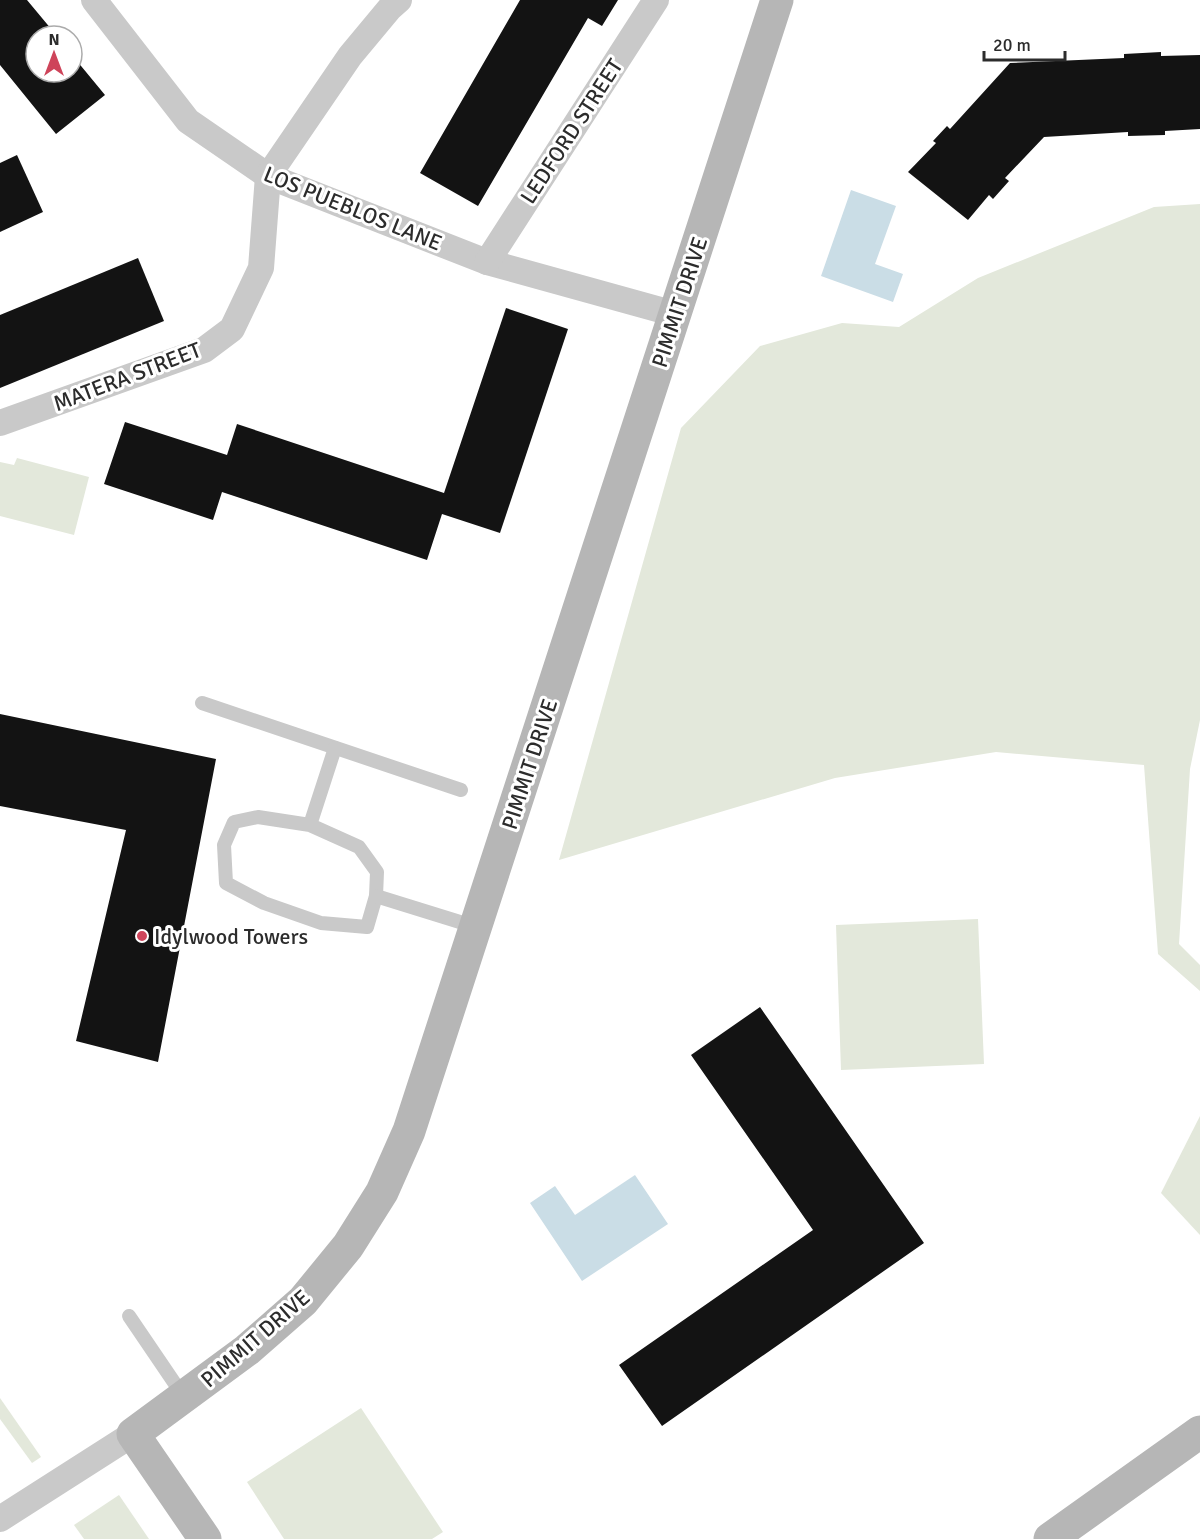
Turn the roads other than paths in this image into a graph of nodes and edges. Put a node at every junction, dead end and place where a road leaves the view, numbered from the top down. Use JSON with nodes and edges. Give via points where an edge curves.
{"nodes":[{"id":1,"x":94,"y":0,"type":"edge"},
{"id":2,"x":399,"y":0,"type":"edge"},
{"id":3,"x":656,"y":0,"type":"edge"},
{"id":4,"x":777,"y":0,"type":"edge"},
{"id":5,"x":268,"y":176,"type":"junction"},
{"id":6,"x":487,"y":262,"type":"junction"},
{"id":7,"x":675,"y":314,"type":"junction"},
{"id":8,"x":0,"y":423,"type":"edge"},
{"id":9,"x":202,"y":703,"type":"dead end"},
{"id":10,"x":335,"y":748,"type":"junction"},
{"id":11,"x":461,"y":790,"type":"dead end"},
{"id":12,"x":310,"y":825,"type":"junction"},
{"id":13,"x":376,"y":896,"type":"junction"},
{"id":14,"x":476,"y":927,"type":"junction"},
{"id":15,"x":129,"y":1316,"type":"dead end"},
{"id":16,"x":184,"y":1397,"type":"junction"},
{"id":17,"x":1200,"y":1432,"type":"edge"},
{"id":18,"x":133,"y":1434,"type":"junction"},
{"id":19,"x":0,"y":1519,"type":"edge"},
{"id":20,"x":205,"y":1539,"type":"edge"},
{"id":21,"x":1050,"y":1539,"type":"edge"}],
"edges":[{"from":1,"to":5,"type":"street","name":"LOS PUEBLOS LANE","via":[[188,122]]},
{"from":2,"to":5,"type":"street","via":[[350,57]]},
{"from":3,"to":6,"type":"street","name":"LEDFORD STREET"},
{"from":4,"to":7,"type":"street","name":"PIMMIT DRIVE"},
{"from":5,"to":6,"type":"street","name":"LOS PUEBLOS LANE"},
{"from":5,"to":8,"type":"street","name":"MATERA STREET","via":[[261,268],[232,329],[204,350]]},
{"from":6,"to":7,"type":"street","name":"LOS PUEBLOS LANE"},
{"from":7,"to":14,"type":"street","name":"PIMMIT DRIVE"},
{"from":9,"to":10,"type":"lane"},
{"from":10,"to":11,"type":"lane"},
{"from":10,"to":12,"type":"lane"},
{"from":12,"to":13,"type":"lane","via":[[359,847],[377,872]]},
{"from":12,"to":13,"type":"lane","via":[[258,817],[234,822],[224,845],[225,883],[264,903],[321,923],[367,927]]},
{"from":13,"to":14,"type":"lane"},
{"from":14,"to":16,"type":"street","name":"PIMMIT DRIVE","via":[[409,1131],[382,1192],[348,1246],[303,1300],[247,1350]]},
{"from":15,"to":16,"type":"lane"},
{"from":16,"to":18,"type":"street","name":"PIMMIT DRIVE"},
{"from":17,"to":21,"type":"street"},
{"from":18,"to":19,"type":"street"},
{"from":18,"to":20,"type":"street"}]}
